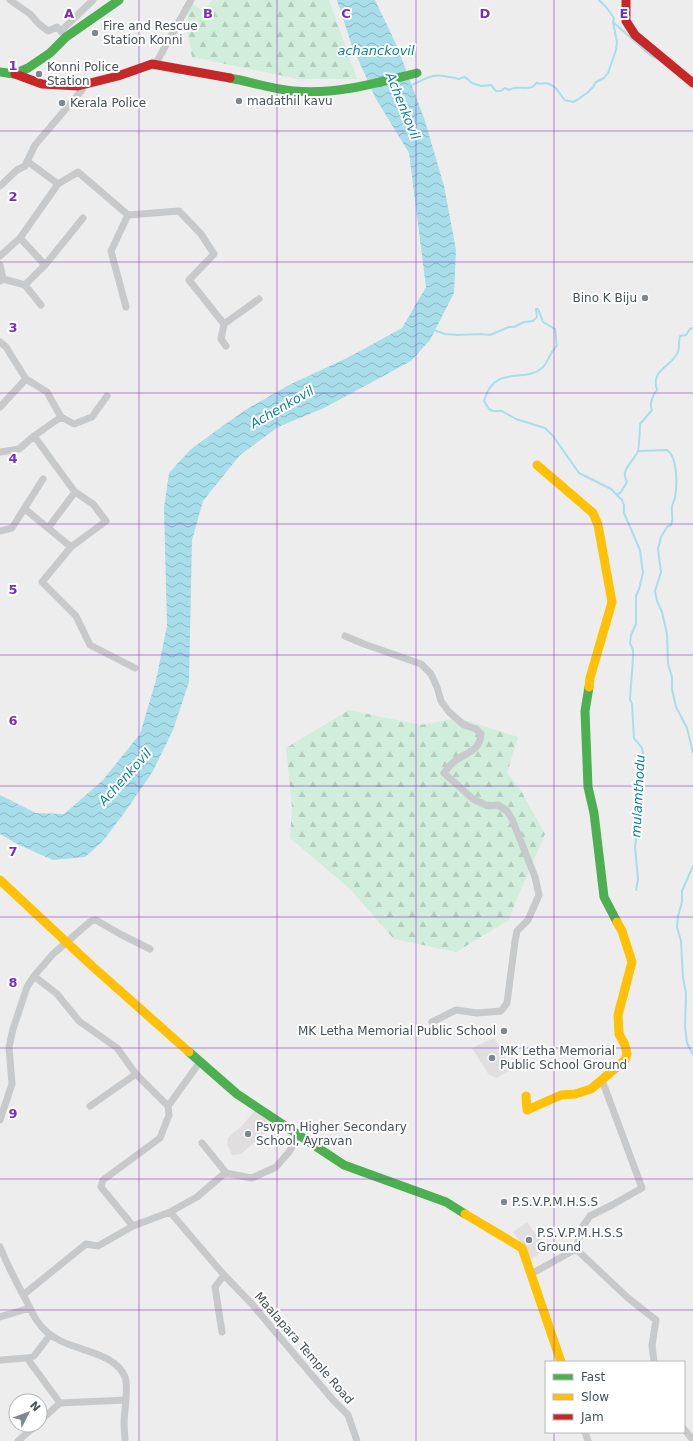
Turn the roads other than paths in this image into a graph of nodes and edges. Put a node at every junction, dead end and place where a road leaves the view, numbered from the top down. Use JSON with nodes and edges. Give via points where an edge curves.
{"nodes":[{"id":1,"x":10,"y":0,"type":"edge"},
{"id":2,"x":93,"y":0,"type":"edge"},
{"id":3,"x":119,"y":0,"type":"edge"},
{"id":4,"x":191,"y":0,"type":"edge"},
{"id":5,"x":626,"y":0,"type":"edge"},
{"id":6,"x":64,"y":34,"type":"junction"},
{"id":7,"x":156,"y":65,"type":"junction"},
{"id":8,"x":0,"y":72,"type":"edge"},
{"id":9,"x":416,"y":73,"type":"dead end"},
{"id":10,"x":15,"y":74,"type":"junction"},
{"id":11,"x":693,"y":83,"type":"edge"},
{"id":12,"x":82,"y":90,"type":"dead end"},
{"id":13,"x":27,"y":161,"type":"junction"},
{"id":14,"x":58,"y":184,"type":"junction"},
{"id":15,"x":0,"y":186,"type":"edge"},
{"id":16,"x":128,"y":214,"type":"junction"},
{"id":17,"x":83,"y":218,"type":"dead end"},
{"id":18,"x":20,"y":238,"type":"junction"},
{"id":19,"x":0,"y":256,"type":"edge"},
{"id":20,"x":0,"y":265,"type":"edge"},
{"id":21,"x":45,"y":265,"type":"junction"},
{"id":22,"x":2,"y":280,"type":"edge"},
{"id":23,"x":25,"y":285,"type":"junction"},
{"id":24,"x":258,"y":300,"type":"dead end"},
{"id":25,"x":41,"y":305,"type":"dead end"},
{"id":26,"x":126,"y":307,"type":"dead end"},
{"id":27,"x":224,"y":324,"type":"junction"},
{"id":28,"x":0,"y":342,"type":"edge"},
{"id":29,"x":226,"y":346,"type":"dead end"},
{"id":30,"x":26,"y":379,"type":"junction"},
{"id":31,"x":107,"y":396,"type":"dead end"},
{"id":32,"x":0,"y":407,"type":"edge"},
{"id":33,"x":61,"y":418,"type":"junction"},
{"id":34,"x":34,"y":436,"type":"junction"},
{"id":35,"x":0,"y":452,"type":"edge"},
{"id":36,"x":537,"y":465,"type":"dead end"},
{"id":37,"x":43,"y":479,"type":"dead end"},
{"id":38,"x":75,"y":492,"type":"junction"},
{"id":39,"x":25,"y":509,"type":"junction"},
{"id":40,"x":48,"y":528,"type":"junction"},
{"id":41,"x":0,"y":531,"type":"edge"},
{"id":42,"x":70,"y":547,"type":"junction"},
{"id":43,"x":345,"y":636,"type":"dead end"},
{"id":44,"x":135,"y":668,"type":"dead end"},
{"id":45,"x":0,"y":880,"type":"edge"},
{"id":46,"x":67,"y":942,"type":"junction"},
{"id":47,"x":150,"y":949,"type":"dead end"},
{"id":48,"x":34,"y":976,"type":"junction"},
{"id":49,"x":432,"y":1022,"type":"dead end"},
{"id":50,"x":200,"y":1062,"type":"junction"},
{"id":51,"x":136,"y":1074,"type":"junction"},
{"id":52,"x":602,"y":1080,"type":"junction"},
{"id":53,"x":526,"y":1096,"type":"dead end"},
{"id":54,"x":90,"y":1106,"type":"dead end"},
{"id":55,"x":168,"y":1106,"type":"junction"},
{"id":56,"x":0,"y":1120,"type":"edge"},
{"id":57,"x":298,"y":1135,"type":"junction"},
{"id":58,"x":202,"y":1143,"type":"dead end"},
{"id":59,"x":227,"y":1174,"type":"junction"},
{"id":60,"x":170,"y":1212,"type":"junction"},
{"id":61,"x":133,"y":1226,"type":"junction"},
{"id":62,"x":0,"y":1247,"type":"edge"},
{"id":63,"x":576,"y":1249,"type":"junction"},
{"id":64,"x":531,"y":1274,"type":"junction"},
{"id":65,"x":224,"y":1275,"type":"junction"},
{"id":66,"x":23,"y":1295,"type":"junction"},
{"id":67,"x":30,"y":1308,"type":"junction"},
{"id":68,"x":0,"y":1317,"type":"edge"},
{"id":69,"x":222,"y":1332,"type":"dead end"},
{"id":70,"x":50,"y":1335,"type":"junction"},
{"id":71,"x":27,"y":1358,"type":"junction"},
{"id":72,"x":0,"y":1360,"type":"edge"},
{"id":73,"x":561,"y":1361,"type":"edge"},
{"id":74,"x":654,"y":1361,"type":"edge"},
{"id":75,"x":126,"y":1400,"type":"junction"},
{"id":76,"x":60,"y":1403,"type":"junction"},
{"id":77,"x":48,"y":1414,"type":"edge"},
{"id":78,"x":685,"y":1429,"type":"edge"},
{"id":79,"x":27,"y":1433,"type":"edge"},
{"id":80,"x":693,"y":1440,"type":"edge"},
{"id":81,"x":18,"y":1441,"type":"edge"},
{"id":82,"x":125,"y":1441,"type":"edge"},
{"id":83,"x":357,"y":1441,"type":"edge"}],
"edges":[{"from":1,"to":6,"type":"street","via":[[30,14],[43,28],[48,31],[57,27]]},
{"from":2,"to":6,"type":"street"},
{"from":3,"to":6,"type":"street"},
{"from":4,"to":7,"type":"street"},
{"from":5,"to":11,"type":"street","via":[[626,21],[635,35]]},
{"from":6,"to":10,"type":"street","via":[[61,42],[27,69]]},
{"from":7,"to":9,"type":"street","via":[[292,91],[328,92],[356,88]]},
{"from":7,"to":10,"type":"street","via":[[152,64],[78,86],[42,84]]},
{"from":8,"to":10,"type":"street"},
{"from":12,"to":13,"type":"street","via":[[41,137]]},
{"from":13,"to":14,"type":"street"},
{"from":13,"to":15,"type":"street","via":[[25,166]]},
{"from":14,"to":16,"type":"street","via":[[78,172]]},
{"from":14,"to":18,"type":"street"},
{"from":16,"to":26,"type":"street","via":[[111,251]]},
{"from":16,"to":27,"type":"street","via":[[179,211],[201,234],[214,254],[189,280]]},
{"from":17,"to":21,"type":"street"},
{"from":18,"to":19,"type":"street"},
{"from":18,"to":21,"type":"street"},
{"from":20,"to":22,"type":"street"},
{"from":21,"to":23,"type":"street"},
{"from":22,"to":23,"type":"street"},
{"from":23,"to":25,"type":"street"},
{"from":24,"to":27,"type":"street"},
{"from":27,"to":29,"type":"street","via":[[221,339]]},
{"from":28,"to":30,"type":"street","via":[[6,347]]},
{"from":30,"to":32,"type":"street"},
{"from":30,"to":33,"type":"street","via":[[47,392]]},
{"from":31,"to":33,"type":"street","via":[[92,417],[74,424]]},
{"from":33,"to":34,"type":"street"},
{"from":34,"to":35,"type":"street","via":[[19,449]]},
{"from":34,"to":38,"type":"street"},
{"from":36,"to":52,"type":"street","via":[[593,513],[600,532],[612,602],[588,691],[585,711],[586,761],[604,897],[622,931],[632,962],[618,1015],[619,1034],[627,1054],[625,1060]]},
{"from":37,"to":39,"type":"street"},
{"from":38,"to":40,"type":"street"},
{"from":38,"to":42,"type":"street","via":[[93,504],[106,520]]},
{"from":39,"to":40,"type":"street"},
{"from":39,"to":41,"type":"street","via":[[12,528]]},
{"from":40,"to":42,"type":"street"},
{"from":42,"to":44,"type":"street","via":[[42,582],[76,616],[90,645]]},
{"from":43,"to":49,"type":"street","via":[[421,664],[431,674],[441,701],[449,712],[480,734],[480,742],[475,749],[454,762],[444,773],[473,799],[488,806],[498,805],[507,811],[535,877],[539,895],[528,920],[517,931],[507,1003],[501,1011],[477,1013],[456,1010]]},
{"from":45,"to":46,"type":"street"},
{"from":46,"to":47,"type":"street","via":[[91,921],[96,920]]},
{"from":46,"to":48,"type":"street"},
{"from":46,"to":50,"type":"street"},
{"from":48,"to":51,"type":"street","via":[[57,994],[79,1021],[117,1048]]},
{"from":48,"to":56,"type":"street","via":[[27,987],[12,1029],[9,1047],[12,1084]]},
{"from":50,"to":55,"type":"street"},
{"from":50,"to":57,"type":"street","via":[[237,1094]]},
{"from":51,"to":54,"type":"street"},
{"from":51,"to":55,"type":"street"},
{"from":52,"to":53,"type":"street","via":[[591,1089],[561,1095],[527,1110]]},
{"from":52,"to":63,"type":"street","via":[[642,1188],[590,1216],[583,1226]]},
{"from":55,"to":61,"type":"street","via":[[169,1115],[160,1138],[103,1180],[101,1187]]},
{"from":57,"to":59,"type":"street","via":[[289,1152],[276,1167],[252,1178]]},
{"from":57,"to":64,"type":"street","via":[[344,1165],[446,1202],[522,1248]]},
{"from":58,"to":59,"type":"street"},
{"from":59,"to":60,"type":"street","via":[[225,1173],[197,1197]]},
{"from":60,"to":61,"type":"street"},
{"from":60,"to":65,"type":"street","name":"Maalapara Temple Road"},
{"from":61,"to":66,"type":"street","via":[[98,1246],[86,1244]]},
{"from":62,"to":66,"type":"street"},
{"from":63,"to":64,"type":"street"},
{"from":63,"to":74,"type":"street","via":[[628,1298],[656,1320],[652,1345]]},
{"from":64,"to":73,"type":"street"},
{"from":65,"to":69,"type":"street","via":[[215,1287]]},
{"from":65,"to":83,"type":"street","name":"Maalapara Temple Road","via":[[348,1414]]},
{"from":66,"to":67,"type":"street"},
{"from":67,"to":68,"type":"street"},
{"from":67,"to":70,"type":"street","via":[[36,1321]]},
{"from":70,"to":71,"type":"street","via":[[34,1356]]},
{"from":70,"to":75,"type":"street","via":[[61,1342],[94,1353],[118,1367],[126,1379]]},
{"from":71,"to":72,"type":"street"},
{"from":71,"to":76,"type":"street"},
{"from":75,"to":76,"type":"street"},
{"from":75,"to":82,"type":"street"},
{"from":76,"to":77,"type":"street"},
{"from":78,"to":80,"type":"street"},
{"from":79,"to":81,"type":"street"}]}
